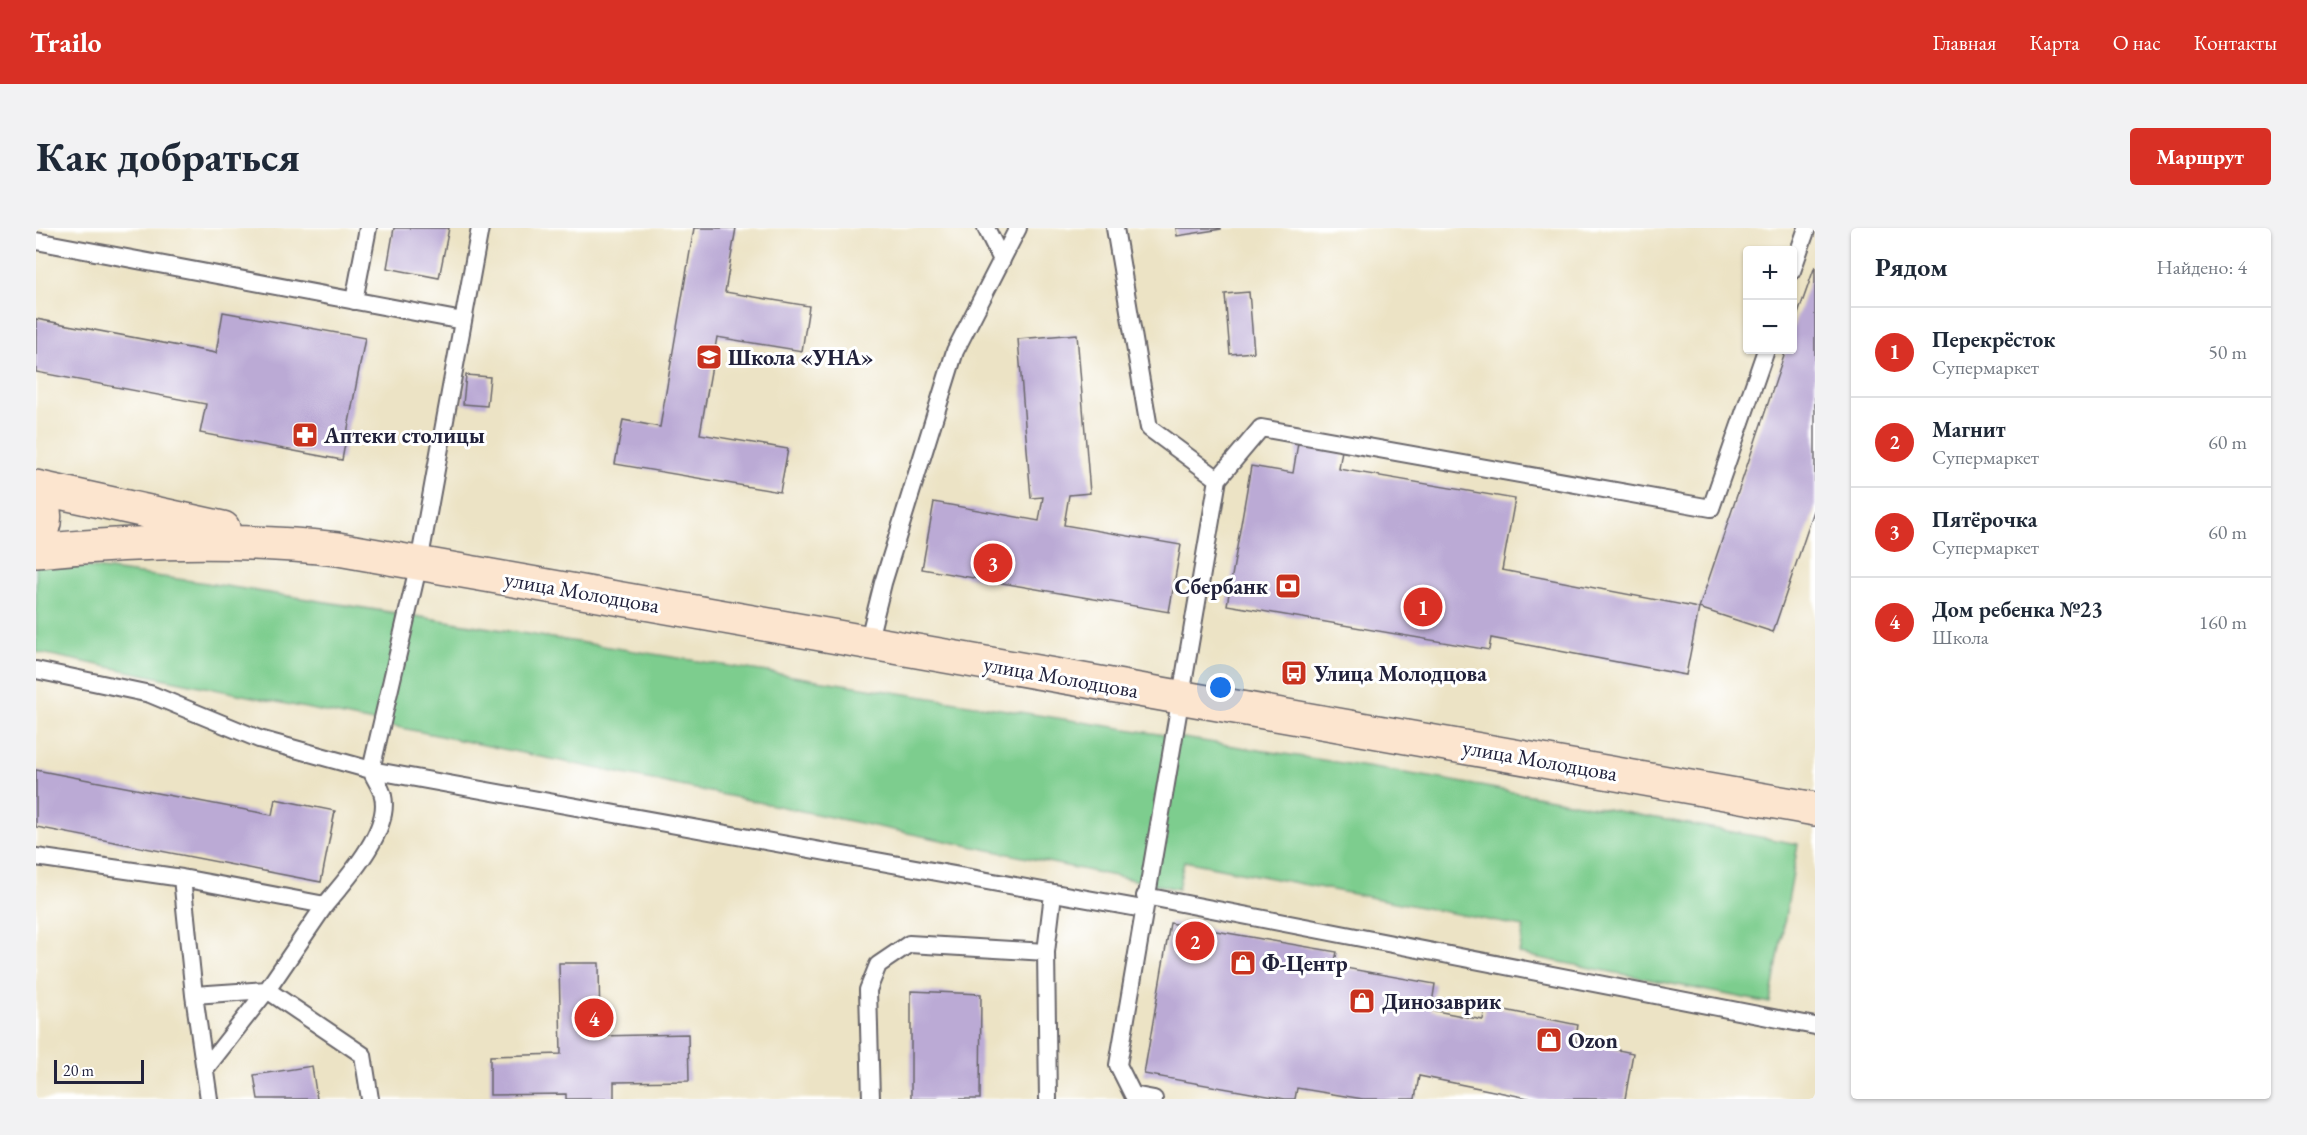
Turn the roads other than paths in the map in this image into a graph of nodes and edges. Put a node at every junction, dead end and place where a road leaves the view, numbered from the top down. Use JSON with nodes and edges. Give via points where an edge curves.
{"nodes":[{"id":1,"x":368,"y":228,"type":"edge"},
{"id":2,"x":480,"y":228,"type":"edge"},
{"id":3,"x":986,"y":228,"type":"edge"},
{"id":4,"x":1018,"y":228,"type":"edge"},
{"id":5,"x":1115,"y":228,"type":"edge"},
{"id":6,"x":1807,"y":228,"type":"edge"},
{"id":7,"x":36,"y":241,"type":"edge"},
{"id":8,"x":1797,"y":257,"type":"edge"},
{"id":9,"x":1002,"y":260,"type":"junction"},
{"id":10,"x":354,"y":301,"type":"junction"},
{"id":11,"x":463,"y":321,"type":"junction"},
{"id":12,"x":1765,"y":354,"type":"edge"},
{"id":13,"x":1218,"y":479,"type":"junction"},
{"id":14,"x":36,"y":487,"type":"edge"},
{"id":15,"x":36,"y":493,"type":"edge"},
{"id":16,"x":36,"y":540,"type":"edge"},
{"id":17,"x":307,"y":546,"type":"junction"},
{"id":18,"x":36,"y":551,"type":"edge"},
{"id":19,"x":418,"y":563,"type":"junction"},
{"id":20,"x":868,"y":643,"type":"junction"},
{"id":21,"x":36,"y":670,"type":"edge"},
{"id":22,"x":1182,"y":698,"type":"junction"},
{"id":23,"x":371,"y":770,"type":"junction"},
{"id":24,"x":1815,"y":809,"type":"edge"},
{"id":25,"x":36,"y":857,"type":"edge"},
{"id":26,"x":182,"y":878,"type":"junction"},
{"id":27,"x":1053,"y":894,"type":"junction"},
{"id":28,"x":1144,"y":902,"type":"junction"},
{"id":29,"x":325,"y":905,"type":"junction"},
{"id":30,"x":1046,"y":952,"type":"junction"},
{"id":31,"x":267,"y":990,"type":"junction"},
{"id":32,"x":194,"y":995,"type":"junction"},
{"id":33,"x":1815,"y":1026,"type":"edge"},
{"id":34,"x":205,"y":1069,"type":"junction"},
{"id":35,"x":209,"y":1099,"type":"edge"},
{"id":36,"x":370,"y":1099,"type":"edge"},
{"id":37,"x":871,"y":1099,"type":"edge"},
{"id":38,"x":1048,"y":1099,"type":"edge"},
{"id":39,"x":1154,"y":1099,"type":"edge"}],
"edges":[{"from":1,"to":10,"type":"lane"},
{"from":2,"to":11,"type":"lane"},
{"from":3,"to":9,"type":"lane"},
{"from":4,"to":9,"type":"lane"},
{"from":5,"to":13,"type":"lane","via":[[1149,428]]},
{"from":6,"to":8,"type":"lane"},
{"from":7,"to":10,"type":"lane"},
{"from":9,"to":20,"type":"lane","via":[[955,351]]},
{"from":10,"to":11,"type":"lane"},
{"from":11,"to":19,"type":"lane"},
{"from":12,"to":13,"type":"lane","via":[[1711,508],[1261,428]]},
{"from":13,"to":22,"type":"lane"},
{"from":14,"to":17,"type":"street","name":"улица Молодцова"},
{"from":15,"to":16,"type":"street","via":[[46,511],[45,526]]},
{"from":17,"to":18,"type":"street","name":"улица Молодцова","via":[[121,542]]},
{"from":17,"to":19,"type":"street","name":"улица Молодцова"},
{"from":19,"to":20,"type":"street","name":"улица Молодцова"},
{"from":19,"to":23,"type":"lane"},
{"from":20,"to":22,"type":"street","name":"улица Молодцова"},
{"from":21,"to":23,"type":"lane","via":[[150,694],[259,740]]},
{"from":22,"to":24,"type":"street","name":"улица Молодцова"},
{"from":22,"to":28,"type":"lane"},
{"from":23,"to":27,"type":"lane"},
{"from":23,"to":29,"type":"lane","via":[[383,796],[381,827]]},
{"from":25,"to":26,"type":"lane"},
{"from":26,"to":29,"type":"lane"},
{"from":26,"to":32,"type":"lane"},
{"from":27,"to":28,"type":"lane"},
{"from":27,"to":30,"type":"lane"},
{"from":28,"to":33,"type":"lane"},
{"from":28,"to":39,"type":"lane","via":[[1118,1065],[1133,1095]]},
{"from":29,"to":31,"type":"lane"},
{"from":30,"to":37,"type":"lane","via":[[909,944],[878,965],[868,990]]},
{"from":30,"to":38,"type":"lane"},
{"from":31,"to":32,"type":"lane"},
{"from":31,"to":34,"type":"lane"},
{"from":31,"to":36,"type":"lane","via":[[363,1055]]},
{"from":32,"to":34,"type":"lane"},
{"from":34,"to":35,"type":"lane"}]}
